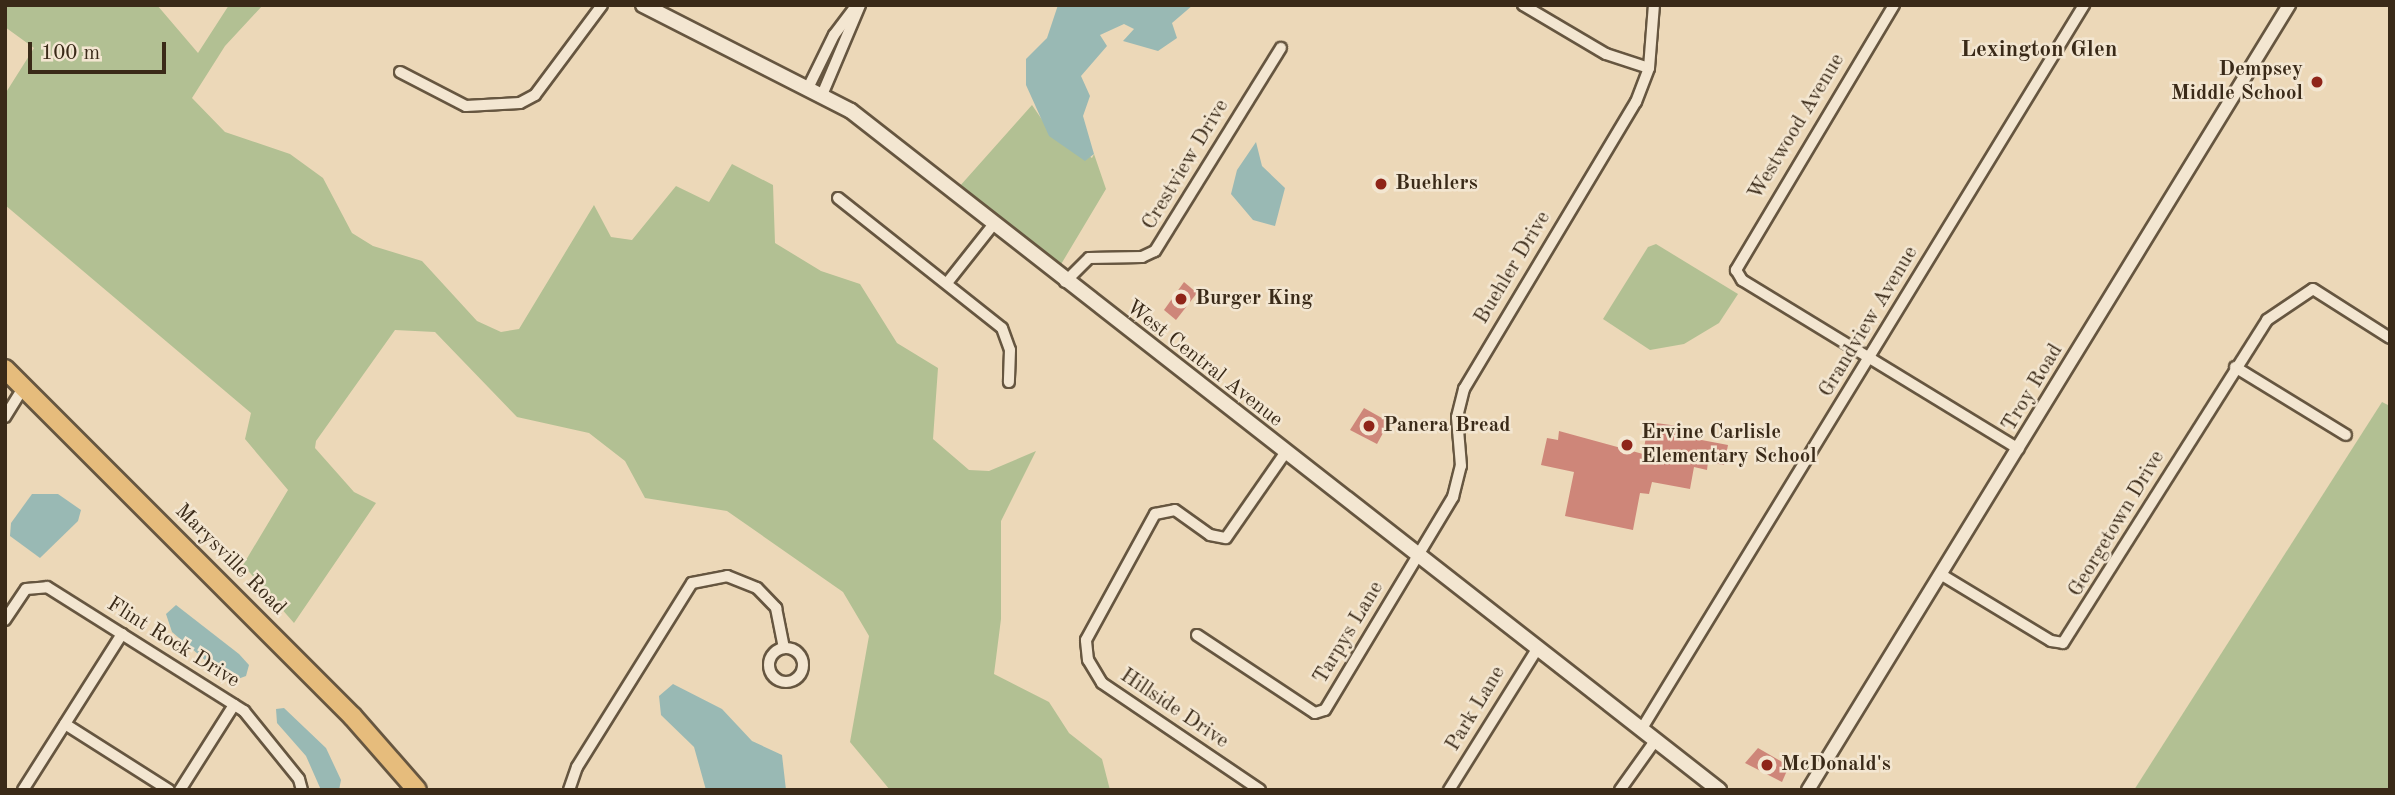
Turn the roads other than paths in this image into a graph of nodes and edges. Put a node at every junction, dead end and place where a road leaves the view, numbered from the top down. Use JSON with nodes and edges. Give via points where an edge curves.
{"nodes":[{"id":1,"x":602,"y":5,"type":"edge"},
{"id":2,"x":642,"y":5,"type":"edge"},
{"id":3,"x":859,"y":5,"type":"edge"},
{"id":4,"x":1523,"y":5,"type":"edge"},
{"id":5,"x":1654,"y":5,"type":"edge"},
{"id":6,"x":1894,"y":5,"type":"edge"},
{"id":7,"x":2084,"y":5,"type":"edge"},
{"id":8,"x":2289,"y":5,"type":"edge"},
{"id":9,"x":1281,"y":48,"type":"dead end"},
{"id":10,"x":1649,"y":68,"type":"junction"},
{"id":11,"x":400,"y":72,"type":"dead end"},
{"id":12,"x":807,"y":88,"type":"junction"},
{"id":13,"x":822,"y":95,"type":"junction"},
{"id":14,"x":838,"y":198,"type":"dead end"},
{"id":15,"x":993,"y":225,"type":"junction"},
{"id":16,"x":1065,"y":282,"type":"junction"},
{"id":17,"x":947,"y":284,"type":"junction"},
{"id":18,"x":2390,"y":338,"type":"edge"},
{"id":19,"x":1870,"y":357,"type":"junction"},
{"id":20,"x":2235,"y":367,"type":"junction"},
{"id":21,"x":5,"y":369,"type":"edge"},
{"id":22,"x":1009,"y":382,"type":"dead end"},
{"id":23,"x":24,"y":387,"type":"junction"},
{"id":24,"x":5,"y":417,"type":"edge"},
{"id":25,"x":2346,"y":435,"type":"dead end"},
{"id":26,"x":2019,"y":449,"type":"junction"},
{"id":27,"x":1285,"y":453,"type":"junction"},
{"id":28,"x":1419,"y":554,"type":"junction"},
{"id":29,"x":1942,"y":575,"type":"junction"},
{"id":30,"x":5,"y":620,"type":"edge"},
{"id":31,"x":122,"y":634,"type":"junction"},
{"id":32,"x":1197,"y":635,"type":"dead end"},
{"id":33,"x":784,"y":648,"type":"dead end"},
{"id":34,"x":1537,"y":649,"type":"junction"},
{"id":35,"x":234,"y":705,"type":"junction"},
{"id":36,"x":65,"y":724,"type":"junction"},
{"id":37,"x":1641,"y":730,"type":"junction"},
{"id":38,"x":1655,"y":741,"type":"junction"},
{"id":39,"x":413,"y":789,"type":"edge"},
{"id":40,"x":23,"y":790,"type":"edge"},
{"id":41,"x":169,"y":790,"type":"edge"},
{"id":42,"x":180,"y":790,"type":"edge"},
{"id":43,"x":302,"y":790,"type":"edge"},
{"id":44,"x":569,"y":790,"type":"edge"},
{"id":45,"x":1259,"y":790,"type":"edge"},
{"id":46,"x":1449,"y":790,"type":"edge"},
{"id":47,"x":1620,"y":790,"type":"edge"},
{"id":48,"x":1719,"y":790,"type":"edge"},
{"id":49,"x":1808,"y":790,"type":"edge"}],
"edges":[{"from":1,"to":11,"type":"street","via":[[535,95],[520,103],[457,103]]},
{"from":2,"to":12,"type":"main road","name":"West Central Avenue"},
{"from":3,"to":12,"type":"street"},
{"from":3,"to":13,"type":"street"},
{"from":4,"to":10,"type":"street","via":[[1606,54]]},
{"from":5,"to":10,"type":"street","name":"Buehler Drive"},
{"from":6,"to":19,"type":"street","name":"Westwood Avenue","via":[[1736,270],[1742,280]]},
{"from":7,"to":19,"type":"street","name":"Grandview Avenue"},
{"from":8,"to":26,"type":"street","name":"Troy Road"},
{"from":9,"to":16,"type":"street","name":"Crestview Drive","via":[[1155,251],[1142,257],[1089,258]]},
{"from":10,"to":28,"type":"street","name":"Buehler Drive","via":[[1632,109],[1467,382],[1457,416],[1457,486]]},
{"from":12,"to":13,"type":"main road","name":"West Central Avenue"},
{"from":13,"to":15,"type":"main road","name":"West Central Avenue","via":[[851,111]]},
{"from":14,"to":17,"type":"street"},
{"from":15,"to":16,"type":"main road","name":"West Central Avenue"},
{"from":15,"to":17,"type":"street"},
{"from":16,"to":27,"type":"main road","name":"West Central Avenue"},
{"from":17,"to":22,"type":"street","via":[[1002,328],[1010,350]]},
{"from":18,"to":20,"type":"street","name":"Georgetown Drive","via":[[2313,289],[2259,327]]},
{"from":19,"to":26,"type":"street"},
{"from":19,"to":37,"type":"street","name":"Grandview Avenue"},
{"from":20,"to":25,"type":"street"},
{"from":20,"to":29,"type":"street","name":"Georgetown Drive","via":[[2067,641],[2051,641]]},
{"from":21,"to":23,"type":"highway","name":"Marysville Road"},
{"from":23,"to":24,"type":"street"},
{"from":23,"to":39,"type":"highway","name":"Marysville Road","via":[[316,678]]},
{"from":26,"to":29,"type":"street","name":"Troy Road"},
{"from":27,"to":28,"type":"main road","name":"West Central Avenue"},
{"from":27,"to":45,"type":"street","name":"Hillside Drive","via":[[1226,538],[1210,535],[1175,510],[1155,514],[1086,640],[1087,660],[1102,683]]},
{"from":28,"to":32,"type":"street","name":"Tarpys Lane","via":[[1321,713]]},
{"from":28,"to":34,"type":"main road","name":"West Central Avenue"},
{"from":29,"to":49,"type":"street","name":"Troy Road"},
{"from":30,"to":31,"type":"street","name":"Flint Rock Drive","via":[[26,589],[40,585]]},
{"from":31,"to":35,"type":"street","name":"Flint Rock Drive"},
{"from":31,"to":36,"type":"street"},
{"from":33,"to":44,"type":"street","via":[[776,608],[757,588],[727,576],[692,583],[577,767]]},
{"from":34,"to":37,"type":"main road","name":"West Central Avenue"},
{"from":34,"to":46,"type":"street","name":"Park Lane"},
{"from":35,"to":42,"type":"street"},
{"from":35,"to":43,"type":"street","name":"Flint Rock Drive","via":[[254,720]]},
{"from":36,"to":40,"type":"street"},
{"from":36,"to":41,"type":"street"},
{"from":37,"to":38,"type":"main road","name":"West Central Avenue"},
{"from":38,"to":47,"type":"street"},
{"from":38,"to":48,"type":"main road","name":"West Central Avenue"}]}
